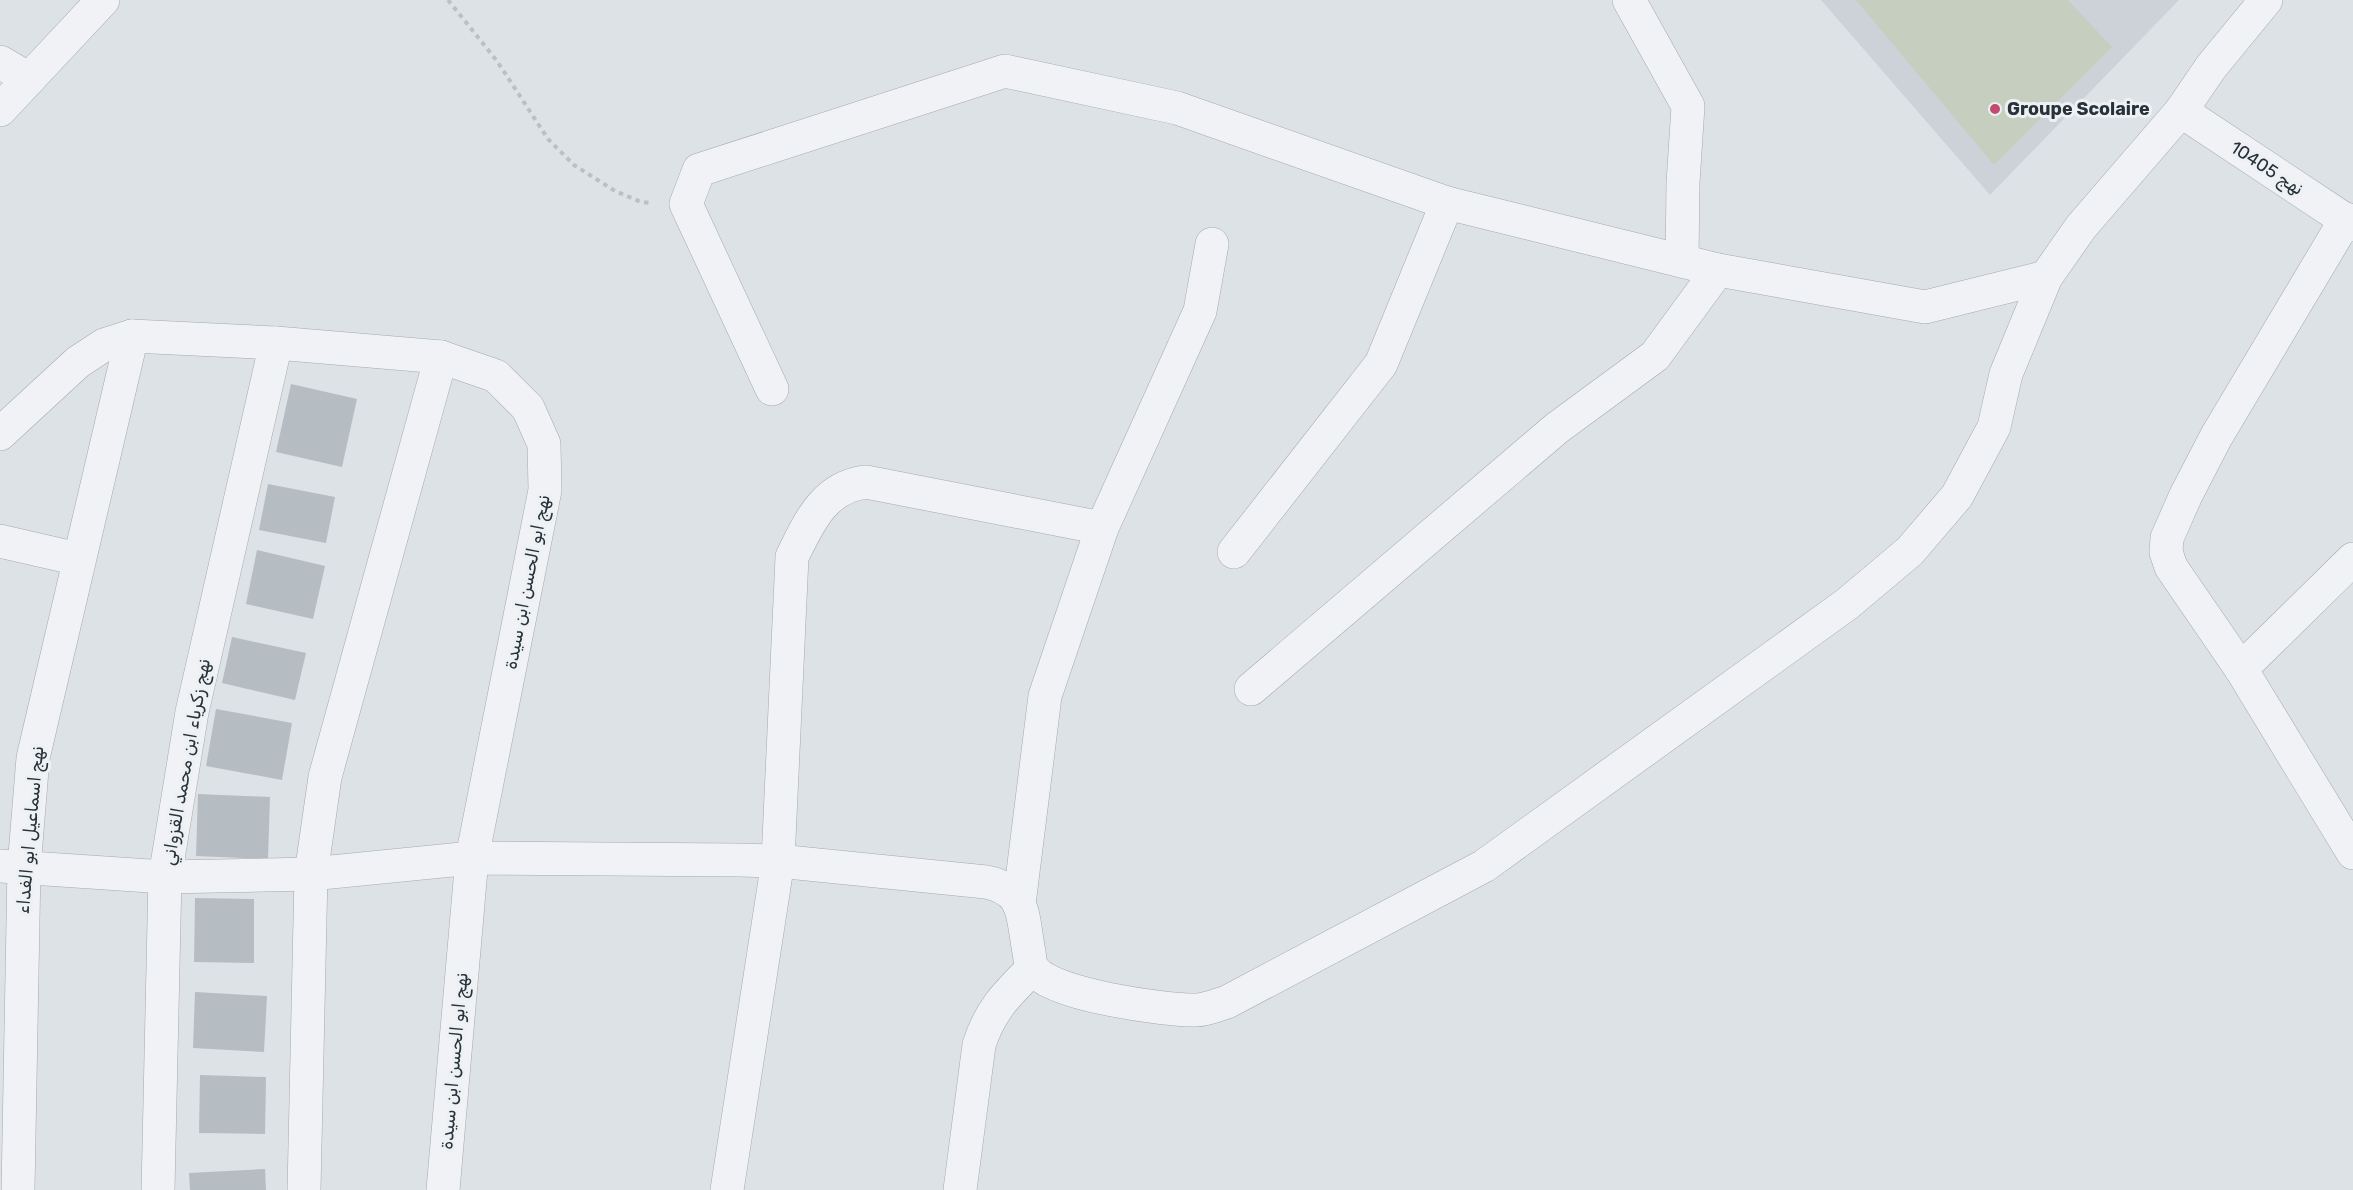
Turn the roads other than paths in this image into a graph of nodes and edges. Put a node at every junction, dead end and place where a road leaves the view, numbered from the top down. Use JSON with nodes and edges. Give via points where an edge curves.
{"nodes":[{"id":1,"x":103,"y":0,"type":"edge"},
{"id":2,"x":1629,"y":0,"type":"edge"},
{"id":3,"x":2266,"y":0,"type":"edge"},
{"id":4,"x":0,"y":62,"type":"edge"},
{"id":5,"x":29,"y":79,"type":"junction"},
{"id":6,"x":0,"y":110,"type":"edge"},
{"id":7,"x":2181,"y":111,"type":"junction"},
{"id":8,"x":1447,"y":203,"type":"junction"},
{"id":9,"x":2349,"y":222,"type":"edge"},
{"id":10,"x":1212,"y":244,"type":"dead end"},
{"id":11,"x":1682,"y":261,"type":"junction"},
{"id":12,"x":1718,"y":270,"type":"junction"},
{"id":13,"x":2046,"y":277,"type":"junction"},
{"id":14,"x":132,"y":336,"type":"junction"},
{"id":15,"x":276,"y":343,"type":"junction"},
{"id":16,"x":441,"y":357,"type":"junction"},
{"id":17,"x":772,"y":389,"type":"dead end"},
{"id":18,"x":0,"y":434,"type":"edge"},
{"id":19,"x":1102,"y":528,"type":"junction"},
{"id":20,"x":0,"y":541,"type":"edge"},
{"id":21,"x":1234,"y":552,"type":"dead end"},
{"id":22,"x":78,"y":559,"type":"junction"},
{"id":23,"x":2353,"y":559,"type":"edge"},
{"id":24,"x":2241,"y":669,"type":"junction"},
{"id":25,"x":1251,"y":689,"type":"dead end"},
{"id":26,"x":2353,"y":853,"type":"edge"},
{"id":27,"x":472,"y":858,"type":"junction"},
{"id":28,"x":778,"y":861,"type":"junction"},
{"id":29,"x":12,"y":867,"type":"edge"},
{"id":30,"x":311,"y":874,"type":"junction"},
{"id":31,"x":165,"y":877,"type":"junction"},
{"id":32,"x":1019,"y":904,"type":"junction"},
{"id":33,"x":1032,"y":969,"type":"junction"},
{"id":34,"x":18,"y":1190,"type":"edge"},
{"id":35,"x":158,"y":1190,"type":"edge"},
{"id":36,"x":304,"y":1190,"type":"edge"},
{"id":37,"x":443,"y":1190,"type":"edge"},
{"id":38,"x":727,"y":1190,"type":"edge"},
{"id":39,"x":960,"y":1190,"type":"edge"}],
"edges":[{"from":1,"to":5,"type":"street"},
{"from":2,"to":11,"type":"street","via":[[1688,106]]},
{"from":3,"to":7,"type":"street"},
{"from":4,"to":5,"type":"street"},
{"from":5,"to":6,"type":"street"},
{"from":7,"to":9,"type":"street","name":"نهج 10405"},
{"from":7,"to":13,"type":"street","via":[[2081,227]]},
{"from":8,"to":11,"type":"street"},
{"from":8,"to":17,"type":"street","via":[[1177,108],[1005,71],[699,170],[686,204]]},
{"from":8,"to":21,"type":"street","via":[[1381,364]]},
{"from":9,"to":24,"type":"street","via":[[2216,437],[2167,538],[2171,567]]},
{"from":10,"to":19,"type":"street","via":[[1200,311]]},
{"from":11,"to":12,"type":"street"},
{"from":12,"to":13,"type":"street","via":[[1925,307]]},
{"from":12,"to":25,"type":"street","via":[[1655,356],[1557,428]]},
{"from":13,"to":33,"type":"street","via":[[2006,374],[1994,427],[1957,496],[1910,551],[1846,604],[1484,866],[1227,1002],[1199,1010],[1072,992],[1048,983]]},
{"from":14,"to":15,"type":"street","name":"نهج ابو الحسن ابن سيدة"},
{"from":14,"to":18,"type":"street","name":"نهج ابو الحسن ابن سيدة","via":[[104,345],[78,362]]},
{"from":14,"to":22,"type":"street","name":"نهج اسماعيل ابو الفداء"},
{"from":15,"to":16,"type":"street","name":"نهج ابو الحسن ابن سيدة"},
{"from":15,"to":31,"type":"street","name":"نهج زكرياء ابن محمد القزواني","via":[[192,712]]},
{"from":16,"to":27,"type":"street","name":"نهج ابو الحسن ابن سيدة","via":[[496,376],[528,408],[544,444],[545,490]]},
{"from":16,"to":30,"type":"street","via":[[324,777]]},
{"from":19,"to":28,"type":"street","via":[[866,482],[848,484],[831,496],[809,520],[792,557]]},
{"from":19,"to":32,"type":"street","via":[[1045,696]]},
{"from":20,"to":22,"type":"street"},
{"from":22,"to":29,"type":"street","name":"نهج اسماعيل ابو الفداء"},
{"from":23,"to":24,"type":"street"},
{"from":24,"to":26,"type":"street"},
{"from":27,"to":28,"type":"street"},
{"from":27,"to":30,"type":"street"},
{"from":27,"to":37,"type":"street","name":"نهج ابو الحسن ابن سيدة"},
{"from":28,"to":32,"type":"street","via":[[1003,885]]},
{"from":28,"to":38,"type":"street"},
{"from":29,"to":31,"type":"street"},
{"from":29,"to":34,"type":"street","name":"نهج اسماعيل ابو الفداء"},
{"from":30,"to":31,"type":"street"},
{"from":30,"to":36,"type":"street"},
{"from":31,"to":35,"type":"street","name":"نهج زكرياء ابن محمد القزواني"},
{"from":32,"to":33,"type":"street"},
{"from":33,"to":39,"type":"street","via":[[999,1002],[979,1045]]}]}
